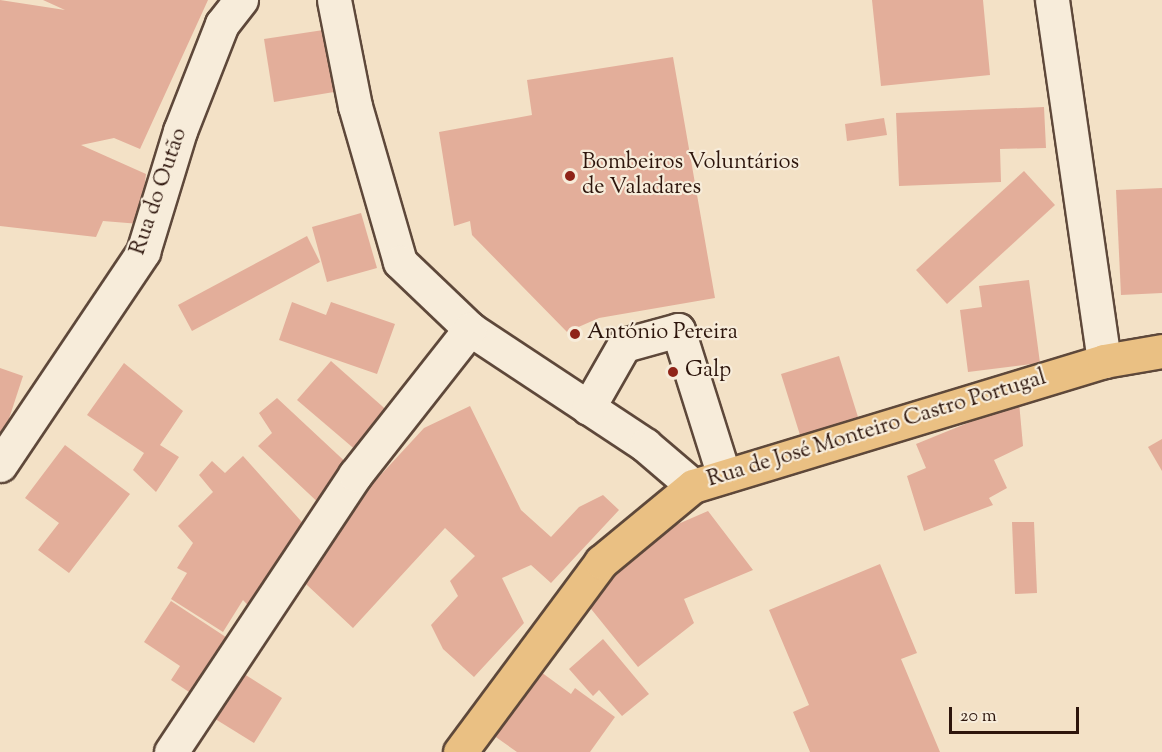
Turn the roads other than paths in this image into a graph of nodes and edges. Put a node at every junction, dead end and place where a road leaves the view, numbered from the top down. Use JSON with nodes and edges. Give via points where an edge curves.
{"nodes":[{"id":1,"x":241,"y":0,"type":"edge"},
{"id":2,"x":334,"y":0,"type":"edge"},
{"id":3,"x":1052,"y":0,"type":"edge"},
{"id":4,"x":470,"y":329,"type":"junction"},
{"id":5,"x":1162,"y":351,"type":"edge"},
{"id":6,"x":1104,"y":361,"type":"junction"},
{"id":7,"x":588,"y":408,"type":"junction"},
{"id":8,"x":0,"y":465,"type":"edge"},
{"id":9,"x":724,"y":476,"type":"junction"},
{"id":10,"x":693,"y":486,"type":"junction"},
{"id":11,"x":171,"y":752,"type":"edge"},
{"id":12,"x":460,"y":752,"type":"edge"}],
"edges":[{"from":1,"to":8,"type":"street","name":"Rua do Outão","via":[[218,34],[180,130],[143,252]]},
{"from":2,"to":4,"type":"street","via":[[355,106],[400,262]]},
{"from":3,"to":6,"type":"street"},
{"from":4,"to":7,"type":"street"},
{"from":4,"to":11,"type":"street","via":[[355,475]]},
{"from":5,"to":6,"type":"main road","name":"Rua de José Monteiro Castro Portugal"},
{"from":6,"to":9,"type":"main road","name":"Rua de José Monteiro Castro Portugal"},
{"from":7,"to":9,"type":"street","via":[[624,345],[678,330]]},
{"from":7,"to":10,"type":"street","via":[[645,445]]},
{"from":9,"to":10,"type":"main road","name":"Rua de José Monteiro Castro Portugal"},
{"from":10,"to":12,"type":"main road","name":"Rua de José Monteiro Castro Portugal","via":[[601,562]]}]}
